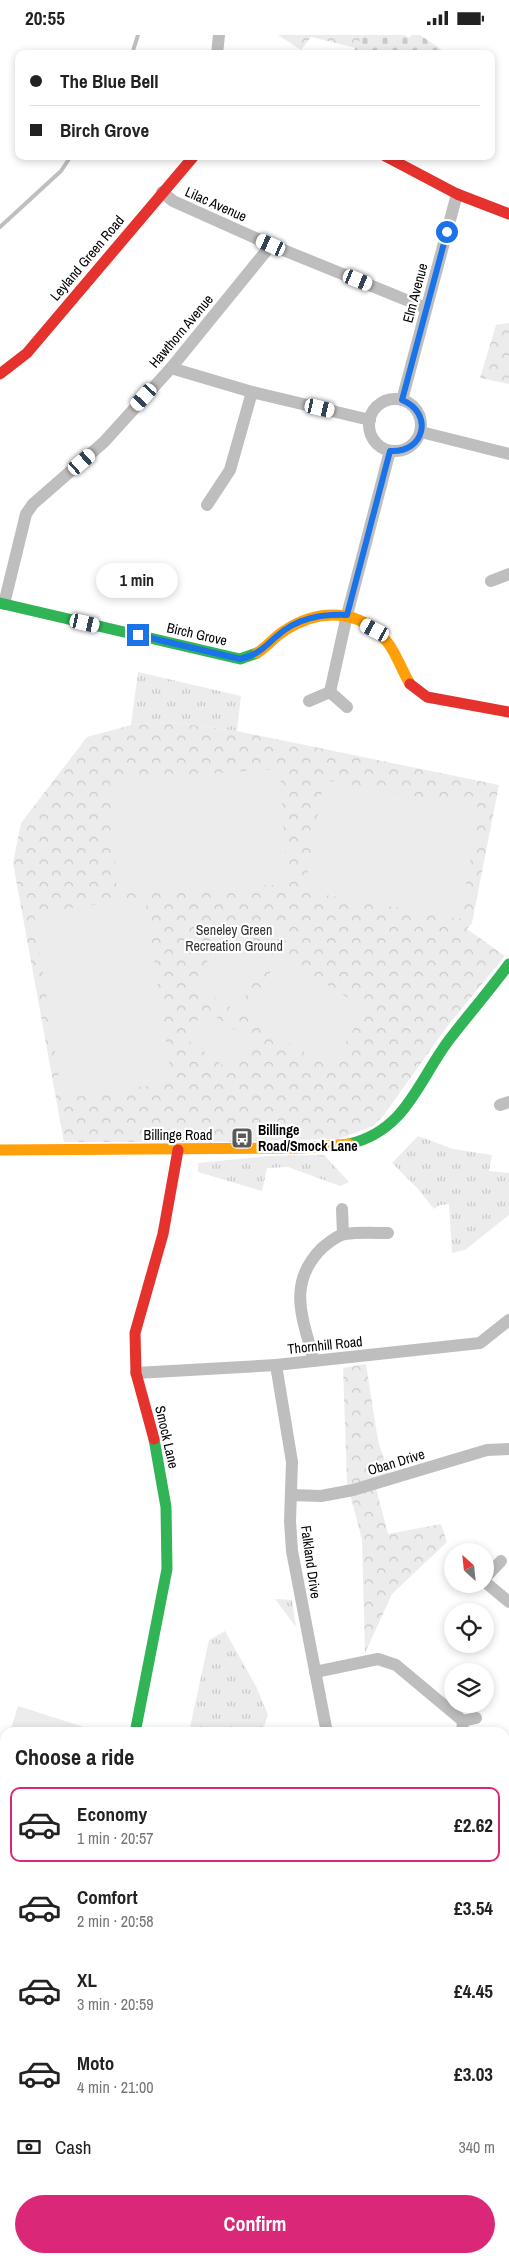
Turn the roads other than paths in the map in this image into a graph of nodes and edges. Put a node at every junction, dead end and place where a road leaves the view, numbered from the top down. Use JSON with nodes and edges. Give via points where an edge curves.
{"nodes":[{"id":1,"x":219,"y":35,"type":"edge"},
{"id":2,"x":217,"y":50,"type":"edge"},
{"id":3,"x":190,"y":160,"type":"edge"},
{"id":4,"x":392,"y":160,"type":"edge"},
{"id":5,"x":162,"y":192,"type":"junction"},
{"id":6,"x":457,"y":195,"type":"junction"},
{"id":7,"x":509,"y":214,"type":"edge"},
{"id":8,"x":271,"y":245,"type":"junction"},
{"id":9,"x":426,"y":308,"type":"junction"},
{"id":10,"x":171,"y":367,"type":"junction"},
{"id":11,"x":0,"y":374,"type":"edge"},
{"id":12,"x":252,"y":392,"type":"junction"},
{"id":13,"x":402,"y":400,"type":"junction"},
{"id":14,"x":370,"y":420,"type":"junction"},
{"id":15,"x":421,"y":431,"type":"junction"},
{"id":16,"x":390,"y":451,"type":"junction"},
{"id":17,"x":509,"y":454,"type":"edge"},
{"id":18,"x":207,"y":505,"type":"dead end"},
{"id":19,"x":509,"y":574,"type":"edge"},
{"id":20,"x":491,"y":581,"type":"dead end"},
{"id":21,"x":2,"y":604,"type":"edge"},
{"id":22,"x":347,"y":615,"type":"junction"},
{"id":23,"x":330,"y":692,"type":"junction"},
{"id":24,"x":309,"y":701,"type":"dead end"},
{"id":25,"x":346,"y":707,"type":"dead end"},
{"id":26,"x":509,"y":712,"type":"edge"},
{"id":27,"x":509,"y":964,"type":"edge"},
{"id":28,"x":0,"y":1150,"type":"edge"},
{"id":29,"x":178,"y":1150,"type":"junction"},
{"id":30,"x":342,"y":1209,"type":"dead end"},
{"id":31,"x":388,"y":1233,"type":"dead end"},
{"id":32,"x":343,"y":1234,"type":"junction"},
{"id":33,"x":509,"y":1320,"type":"edge"},
{"id":34,"x":314,"y":1361,"type":"junction"},
{"id":35,"x":276,"y":1365,"type":"junction"},
{"id":36,"x":136,"y":1373,"type":"junction"},
{"id":37,"x":509,"y":1449,"type":"edge"},
{"id":38,"x":291,"y":1495,"type":"junction"},
{"id":39,"x":501,"y":1561,"type":"dead end"},
{"id":40,"x":494,"y":1569,"type":"edge"},
{"id":41,"x":494,"y":1588,"type":"edge"},
{"id":42,"x":509,"y":1602,"type":"edge"},
{"id":43,"x":315,"y":1672,"type":"junction"},
{"id":44,"x":476,"y":1718,"type":"dead end"},
{"id":45,"x":136,"y":1727,"type":"edge"},
{"id":46,"x":326,"y":1727,"type":"edge"},
{"id":47,"x":462,"y":1727,"type":"edge"}],
"edges":[{"from":1,"to":2,"type":"street"},
{"from":3,"to":5,"type":"street","name":"Leyland Green Road"},
{"from":4,"to":6,"type":"street"},
{"from":5,"to":8,"type":"street","name":"Lilac Avenue","via":[[172,201]]},
{"from":5,"to":11,"type":"street","name":"Leyland Green Road","via":[[27,353]]},
{"from":6,"to":7,"type":"street"},
{"from":6,"to":9,"type":"street","name":"Elm Avenue"},
{"from":8,"to":9,"type":"street","name":"Lilac Avenue"},
{"from":8,"to":10,"type":"street","name":"Hawthorn Avenue"},
{"from":9,"to":13,"type":"street","name":"Elm Avenue"},
{"from":10,"to":12,"type":"street"},
{"from":10,"to":21,"type":"street","name":"Hawthorn Avenue","via":[[104,442],[33,504],[26,514]]},
{"from":12,"to":14,"type":"street"},
{"from":12,"to":18,"type":"street","via":[[230,470]]},
{"from":13,"to":14,"type":"street","via":[[378,405]]},
{"from":13,"to":15,"type":"street","via":[[410,403],[420,415]]},
{"from":14,"to":16,"type":"street","via":[[371,436]]},
{"from":15,"to":16,"type":"street","via":[[418,439],[406,449]]},
{"from":15,"to":17,"type":"street"},
{"from":16,"to":22,"type":"street"},
{"from":19,"to":20,"type":"street"},
{"from":21,"to":22,"type":"street","name":"Birch Grove","via":[[240,659],[263,650],[297,623],[328,615]]},
{"from":22,"to":23,"type":"street"},
{"from":22,"to":26,"type":"street","via":[[384,638],[410,685],[418,693]]},
{"from":23,"to":24,"type":"street"},
{"from":23,"to":25,"type":"street"},
{"from":27,"to":29,"type":"street","name":"Billinge Road","via":[[442,1049],[409,1102],[385,1128],[372,1136],[328,1147]]},
{"from":28,"to":29,"type":"street","name":"Billinge Road"},
{"from":29,"to":36,"type":"street","name":"Smock Lane","via":[[163,1234],[135,1333]]},
{"from":30,"to":32,"type":"street"},
{"from":31,"to":32,"type":"street"},
{"from":32,"to":34,"type":"street","via":[[315,1255],[302,1280],[299,1295]]},
{"from":33,"to":34,"type":"street","name":"Thornhill Road","via":[[480,1343]]},
{"from":34,"to":35,"type":"street","name":"Thornhill Road"},
{"from":35,"to":36,"type":"street","name":"Thornhill Road"},
{"from":35,"to":38,"type":"street","name":"Falkland Drive","via":[[292,1462]]},
{"from":36,"to":45,"type":"street","name":"Smock Lane","via":[[153,1434],[166,1507],[167,1569]]},
{"from":37,"to":38,"type":"street","name":"Oban Drive","via":[[488,1450],[353,1491],[321,1496]]},
{"from":38,"to":43,"type":"street","name":"Falkland Drive","via":[[292,1551]]},
{"from":39,"to":40,"type":"street"},
{"from":41,"to":42,"type":"street"},
{"from":43,"to":46,"type":"street","name":"Falkland Drive"},
{"from":43,"to":47,"type":"street","via":[[378,1659],[396,1665]]},
{"from":44,"to":47,"type":"street"}]}
